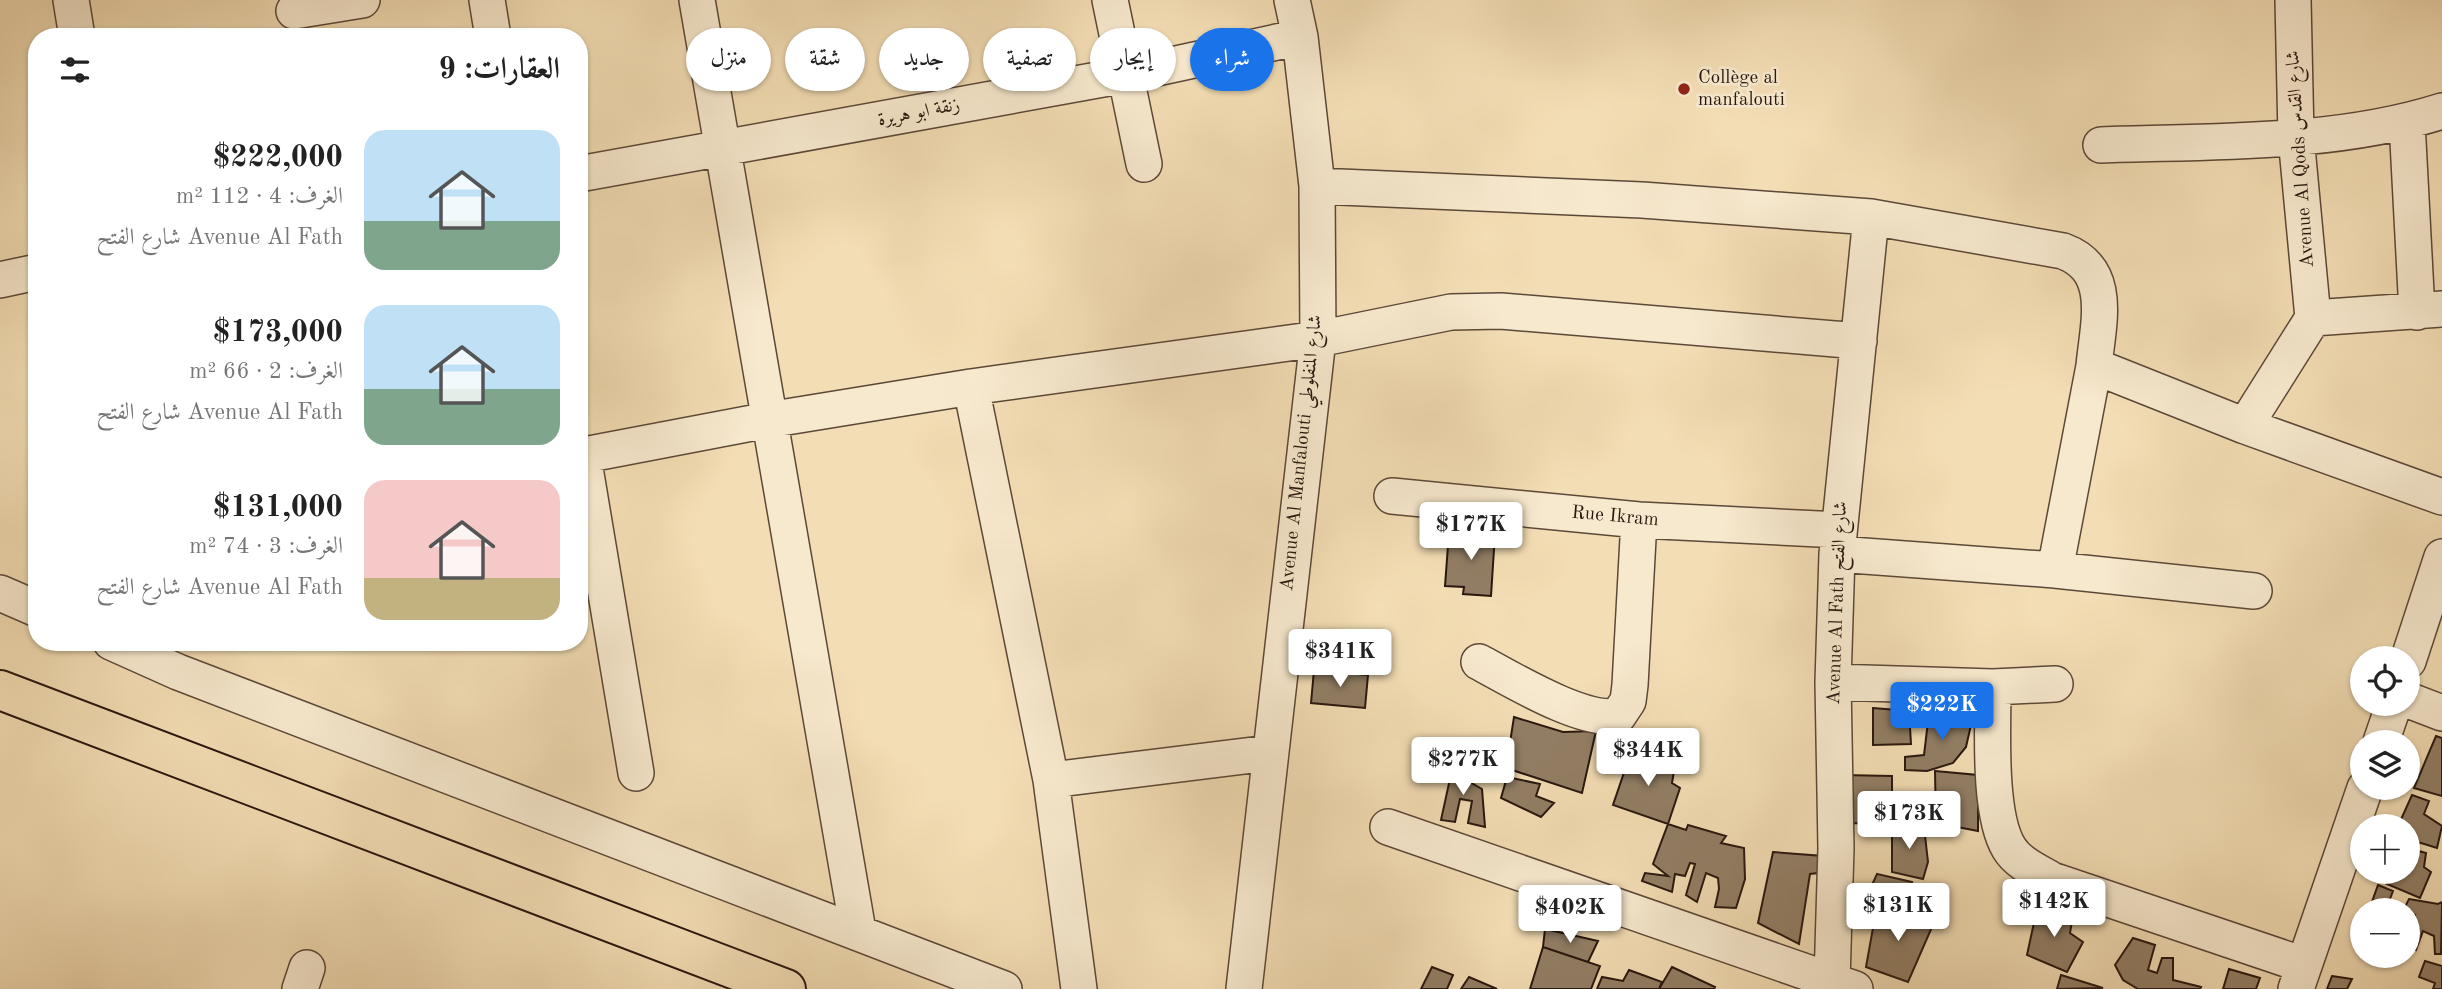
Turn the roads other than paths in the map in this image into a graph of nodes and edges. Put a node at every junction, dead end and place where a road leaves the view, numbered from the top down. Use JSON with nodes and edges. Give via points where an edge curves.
{"nodes":[{"id":1,"x":71,"y":0,"type":"edge"},
{"id":2,"x":362,"y":0,"type":"edge"},
{"id":3,"x":487,"y":0,"type":"edge"},
{"id":4,"x":697,"y":0,"type":"edge"},
{"id":5,"x":1110,"y":0,"type":"edge"},
{"id":6,"x":1292,"y":0,"type":"edge"},
{"id":7,"x":2293,"y":0,"type":"edge"},
{"id":8,"x":294,"y":16,"type":"edge"},
{"id":9,"x":76,"y":28,"type":"edge"},
{"id":10,"x":492,"y":28,"type":"edge"},
{"id":11,"x":1116,"y":28,"type":"edge"},
{"id":12,"x":1300,"y":37,"type":"junction"},
{"id":13,"x":1176,"y":64,"type":"edge"},
{"id":14,"x":1090,"y":81,"type":"edge"},
{"id":15,"x":1128,"y":91,"type":"edge"},
{"id":16,"x":2442,"y":111,"type":"edge"},
{"id":17,"x":2407,"y":122,"type":"junction"},
{"id":18,"x":2296,"y":137,"type":"junction"},
{"id":19,"x":2101,"y":145,"type":"dead end"},
{"id":20,"x":724,"y":149,"type":"junction"},
{"id":21,"x":1144,"y":164,"type":"dead end"},
{"id":22,"x":588,"y":172,"type":"edge"},
{"id":23,"x":1317,"y":186,"type":"junction"},
{"id":24,"x":1871,"y":217,"type":"junction"},
{"id":25,"x":28,"y":274,"type":"edge"},
{"id":26,"x":0,"y":280,"type":"edge"},
{"id":27,"x":2430,"y":311,"type":"edge"},
{"id":28,"x":2313,"y":318,"type":"junction"},
{"id":29,"x":1318,"y":339,"type":"junction"},
{"id":30,"x":1859,"y":341,"type":"junction"},
{"id":31,"x":2094,"y":366,"type":"junction"},
{"id":32,"x":971,"y":387,"type":"junction"},
{"id":33,"x":768,"y":420,"type":"junction"},
{"id":34,"x":2245,"y":426,"type":"junction"},
{"id":35,"x":588,"y":455,"type":"edge"},
{"id":36,"x":588,"y":496,"type":"edge"},
{"id":37,"x":1392,"y":496,"type":"dead end"},
{"id":38,"x":2442,"y":497,"type":"edge"},
{"id":39,"x":1639,"y":520,"type":"junction"},
{"id":40,"x":1838,"y":542,"type":"junction"},
{"id":41,"x":2442,"y":557,"type":"edge"},
{"id":42,"x":2054,"y":570,"type":"junction"},
{"id":43,"x":2253,"y":591,"type":"dead end"},
{"id":44,"x":0,"y":593,"type":"edge"},
{"id":45,"x":28,"y":605,"type":"edge"},
{"id":46,"x":2413,"y":646,"type":"edge"},
{"id":47,"x":150,"y":651,"type":"edge"},
{"id":48,"x":176,"y":657,"type":"edge"},
{"id":49,"x":1479,"y":662,"type":"dead end"},
{"id":50,"x":1833,"y":682,"type":"junction"},
{"id":51,"x":2055,"y":684,"type":"dead end"},
{"id":52,"x":1993,"y":687,"type":"junction"},
{"id":53,"x":0,"y":690,"type":"edge"},
{"id":54,"x":2420,"y":704,"type":"edge"},
{"id":55,"x":2442,"y":713,"type":"edge"},
{"id":56,"x":1269,"y":753,"type":"junction"},
{"id":57,"x":636,"y":773,"type":"dead end"},
{"id":58,"x":1051,"y":780,"type":"junction"},
{"id":59,"x":2361,"y":800,"type":"edge"},
{"id":60,"x":1388,"y":827,"type":"dead end"},
{"id":61,"x":858,"y":931,"type":"junction"},
{"id":62,"x":2300,"y":977,"type":"edge"},
{"id":63,"x":1838,"y":986,"type":"edge"},
{"id":64,"x":786,"y":989,"type":"edge"},
{"id":65,"x":1004,"y":989,"type":"edge"},
{"id":66,"x":1079,"y":989,"type":"edge"},
{"id":67,"x":1244,"y":989,"type":"edge"}],
"edges":[{"from":1,"to":9,"type":"street"},
{"from":2,"to":8,"type":"street"},
{"from":3,"to":10,"type":"street"},
{"from":4,"to":20,"type":"street"},
{"from":5,"to":11,"type":"street"},
{"from":6,"to":12,"type":"street","name":"Avenue Al Manfalouti شارع المنفلوطي"},
{"from":7,"to":18,"type":"street","name":"Avenue Al Qods شارع القدس"},
{"from":12,"to":13,"type":"street","name":"زنقة ابو هريرة"},
{"from":12,"to":23,"type":"street","name":"Avenue Al Manfalouti شارع المنفلوطي"},
{"from":14,"to":20,"type":"street","name":"زنقة ابو هريرة"},
{"from":15,"to":21,"type":"street"},
{"from":16,"to":17,"type":"street"},
{"from":17,"to":18,"type":"street"},
{"from":17,"to":27,"type":"street"},
{"from":18,"to":19,"type":"street"},
{"from":18,"to":28,"type":"street","name":"Avenue Al Qods شارع القدس"},
{"from":20,"to":22,"type":"street","name":"زنقة ابو هريرة"},
{"from":20,"to":33,"type":"street"},
{"from":23,"to":24,"type":"street","via":[[1642,200]]},
{"from":23,"to":29,"type":"street","name":"Avenue Al Manfalouti شارع المنفلوطي"},
{"from":24,"to":30,"type":"street","name":"Avenue Al Fath شارع الفتح"},
{"from":24,"to":31,"type":"street","via":[[2046,247],[2082,260],[2093,275],[2100,302]]},
{"from":25,"to":26,"type":"street"},
{"from":27,"to":28,"type":"street"},
{"from":28,"to":34,"type":"street"},
{"from":29,"to":30,"type":"street","via":[[1451,312],[1501,312]]},
{"from":29,"to":32,"type":"street"},
{"from":29,"to":56,"type":"street","name":"Avenue Al Manfalouti شارع المنفلوطي"},
{"from":30,"to":40,"type":"street","name":"Avenue Al Fath شارع الفتح"},
{"from":31,"to":34,"type":"street"},
{"from":31,"to":42,"type":"street"},
{"from":32,"to":33,"type":"street"},
{"from":32,"to":58,"type":"street"},
{"from":33,"to":35,"type":"street"},
{"from":33,"to":61,"type":"street"},
{"from":34,"to":38,"type":"street"},
{"from":36,"to":57,"type":"street"},
{"from":37,"to":39,"type":"street","name":"Rue Ikram"},
{"from":39,"to":40,"type":"street","name":"Rue Ikram"},
{"from":39,"to":49,"type":"street","via":[[1630,685],[1628,701],[1618,716],[1579,710]]},
{"from":40,"to":42,"type":"street","name":"Rue Ikram"},
{"from":40,"to":50,"type":"street","name":"Avenue Al Fath شارع الفتح"},
{"from":41,"to":46,"type":"street"},
{"from":42,"to":43,"type":"street","name":"Rue Ikram"},
{"from":44,"to":45,"type":"street"},
{"from":47,"to":48,"type":"street"},
{"from":48,"to":61,"type":"street"},
{"from":50,"to":52,"type":"street"},
{"from":50,"to":63,"type":"street","name":"Avenue Al Fath شارع الفتح"},
{"from":51,"to":52,"type":"street"},
{"from":52,"to":62,"type":"street","via":[[2000,830],[2023,863],[2052,880]]},
{"from":53,"to":64,"type":"main road"},
{"from":54,"to":55,"type":"street"},
{"from":56,"to":58,"type":"street"},
{"from":56,"to":67,"type":"street","name":"Avenue Al Manfalouti شارع المنفلوطي"},
{"from":58,"to":66,"type":"street"},
{"from":59,"to":62,"type":"street"},
{"from":60,"to":63,"type":"street"},
{"from":61,"to":65,"type":"street"}]}
